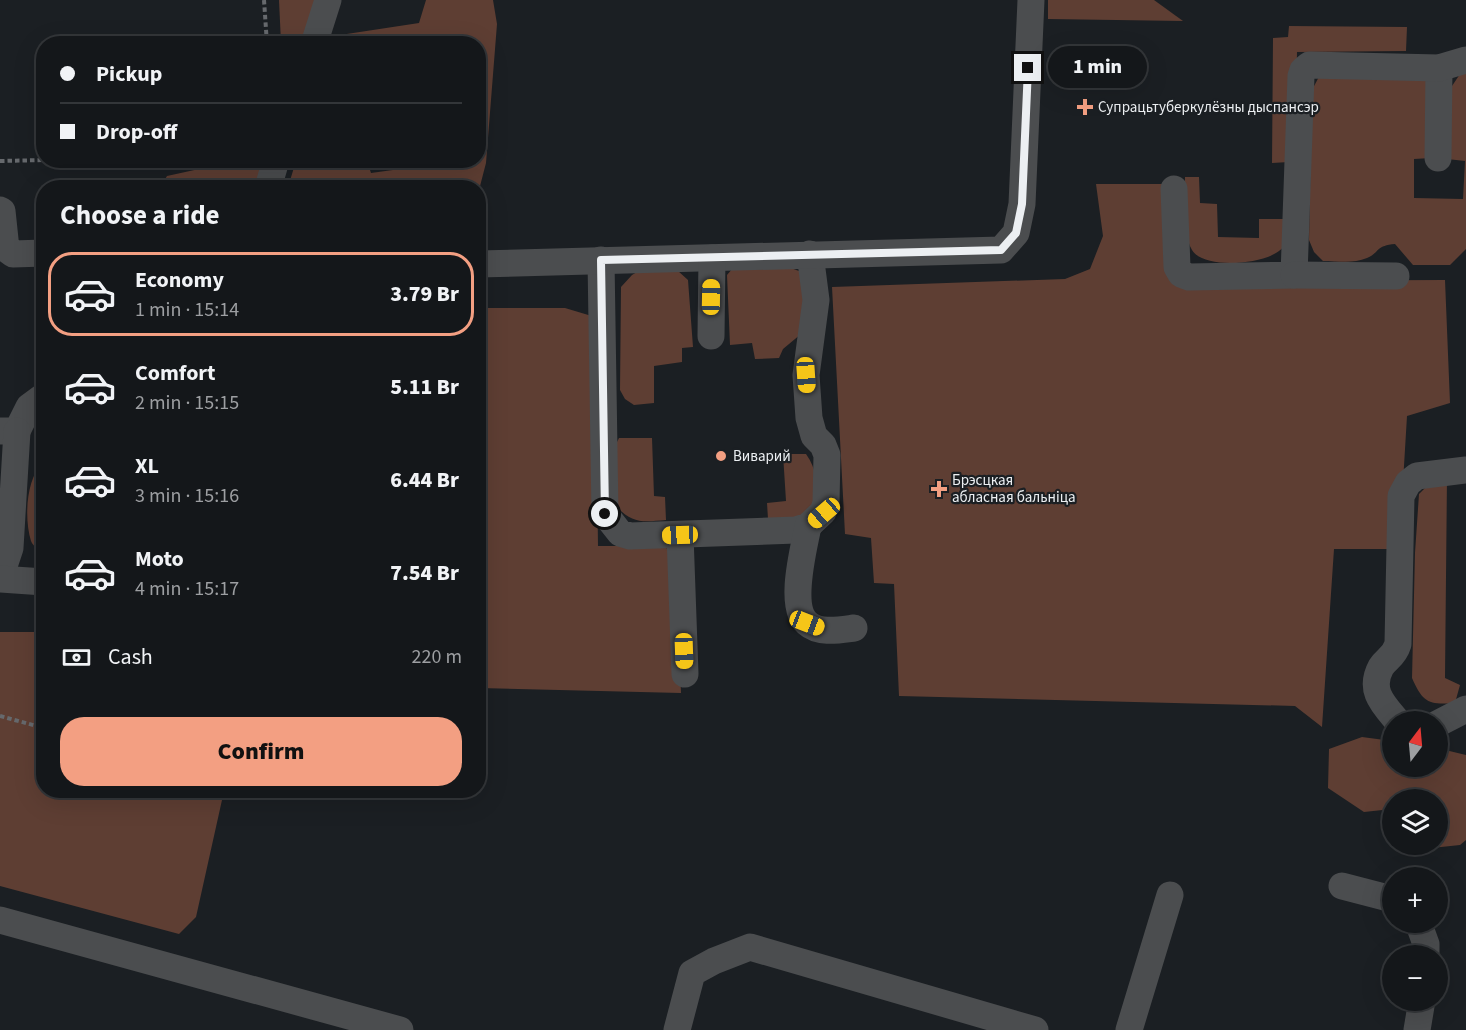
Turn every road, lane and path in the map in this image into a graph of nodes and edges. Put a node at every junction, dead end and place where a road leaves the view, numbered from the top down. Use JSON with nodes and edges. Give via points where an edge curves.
{"nodes":[{"id":1,"x":264,"y":0,"type":"edge"},
{"id":2,"x":328,"y":0,"type":"edge"},
{"id":3,"x":1031,"y":0,"type":"edge"},
{"id":4,"x":266,"y":36,"type":"edge"},
{"id":5,"x":317,"y":36,"type":"edge"},
{"id":6,"x":1466,"y":60,"type":"edge"},
{"id":7,"x":1439,"y":68,"type":"junction"},
{"id":8,"x":1438,"y":158,"type":"dead end"},
{"id":9,"x":36,"y":160,"type":"edge"},
{"id":10,"x":0,"y":161,"type":"edge"},
{"id":11,"x":1174,"y":189,"type":"dead end"},
{"id":12,"x":0,"y":210,"type":"edge"},
{"id":13,"x":36,"y":253,"type":"edge"},
{"id":14,"x":810,"y":254,"type":"junction"},
{"id":15,"x":711,"y":258,"type":"junction"},
{"id":16,"x":601,"y":260,"type":"junction"},
{"id":17,"x":486,"y":264,"type":"edge"},
{"id":18,"x":1294,"y":275,"type":"junction"},
{"id":19,"x":1396,"y":276,"type":"dead end"},
{"id":20,"x":711,"y":336,"type":"dead end"},
{"id":21,"x":36,"y":402,"type":"edge"},
{"id":22,"x":8,"y":431,"type":"edge"},
{"id":23,"x":1466,"y":470,"type":"edge"},
{"id":24,"x":808,"y":526,"type":"junction"},
{"id":25,"x":680,"y":535,"type":"junction"},
{"id":26,"x":0,"y":579,"type":"edge"},
{"id":27,"x":36,"y":581,"type":"edge"},
{"id":28,"x":854,"y":628,"type":"dead end"},
{"id":29,"x":685,"y":674,"type":"dead end"},
{"id":30,"x":1466,"y":709,"type":"edge"},
{"id":31,"x":1389,"y":711,"type":"edge"},
{"id":32,"x":0,"y":716,"type":"edge"},
{"id":33,"x":1448,"y":718,"type":"edge"},
{"id":34,"x":36,"y":726,"type":"edge"},
{"id":35,"x":1342,"y":886,"type":"dead end"},
{"id":36,"x":1170,"y":895,"type":"dead end"},
{"id":37,"x":1382,"y":896,"type":"edge"},
{"id":38,"x":0,"y":920,"type":"edge"},
{"id":39,"x":1420,"y":1011,"type":"edge"},
{"id":40,"x":400,"y":1030,"type":"edge"},
{"id":41,"x":677,"y":1030,"type":"edge"},
{"id":42,"x":1035,"y":1030,"type":"edge"},
{"id":43,"x":1129,"y":1030,"type":"edge"},
{"id":44,"x":1417,"y":1030,"type":"edge"}],
"edges":[{"from":1,"to":4,"type":"path"},
{"from":2,"to":5,"type":"lane"},
{"from":3,"to":14,"type":"lane","via":[[1022,204],[1016,233],[1001,250]]},
{"from":6,"to":7,"type":"lane"},
{"from":7,"to":8,"type":"lane"},
{"from":7,"to":18,"type":"lane","via":[[1309,65],[1303,70]]},
{"from":9,"to":10,"type":"path"},
{"from":11,"to":18,"type":"lane","via":[[1177,267],[1181,274]]},
{"from":12,"to":13,"type":"lane","via":[[6,249],[12,254]]},
{"from":14,"to":15,"type":"lane"},
{"from":14,"to":24,"type":"lane","via":[[816,300],[806,375],[809,418],[814,436],[827,455],[824,513]]},
{"from":15,"to":16,"type":"lane"},
{"from":15,"to":20,"type":"lane"},
{"from":16,"to":17,"type":"lane"},
{"from":16,"to":25,"type":"lane","via":[[605,514],[620,533],[630,537]]},
{"from":18,"to":19,"type":"lane"},
{"from":21,"to":22,"type":"lane"},
{"from":22,"to":26,"type":"lane","via":[[10,548]]},
{"from":23,"to":31,"type":"lane","via":[[1417,476],[1401,496],[1398,644],[1395,654],[1382,666],[1376,683],[1379,699]]},
{"from":24,"to":25,"type":"lane","via":[[796,530]]},
{"from":24,"to":28,"type":"lane","via":[[797,591],[800,610],[807,623],[827,631]]},
{"from":25,"to":29,"type":"lane"},
{"from":26,"to":27,"type":"lane"},
{"from":30,"to":33,"type":"lane"},
{"from":32,"to":34,"type":"path"},
{"from":35,"to":37,"type":"lane"},
{"from":36,"to":43,"type":"lane"},
{"from":38,"to":40,"type":"lane"},
{"from":39,"to":44,"type":"lane"},
{"from":41,"to":42,"type":"lane","via":[[692,974],[750,947]]}]}
